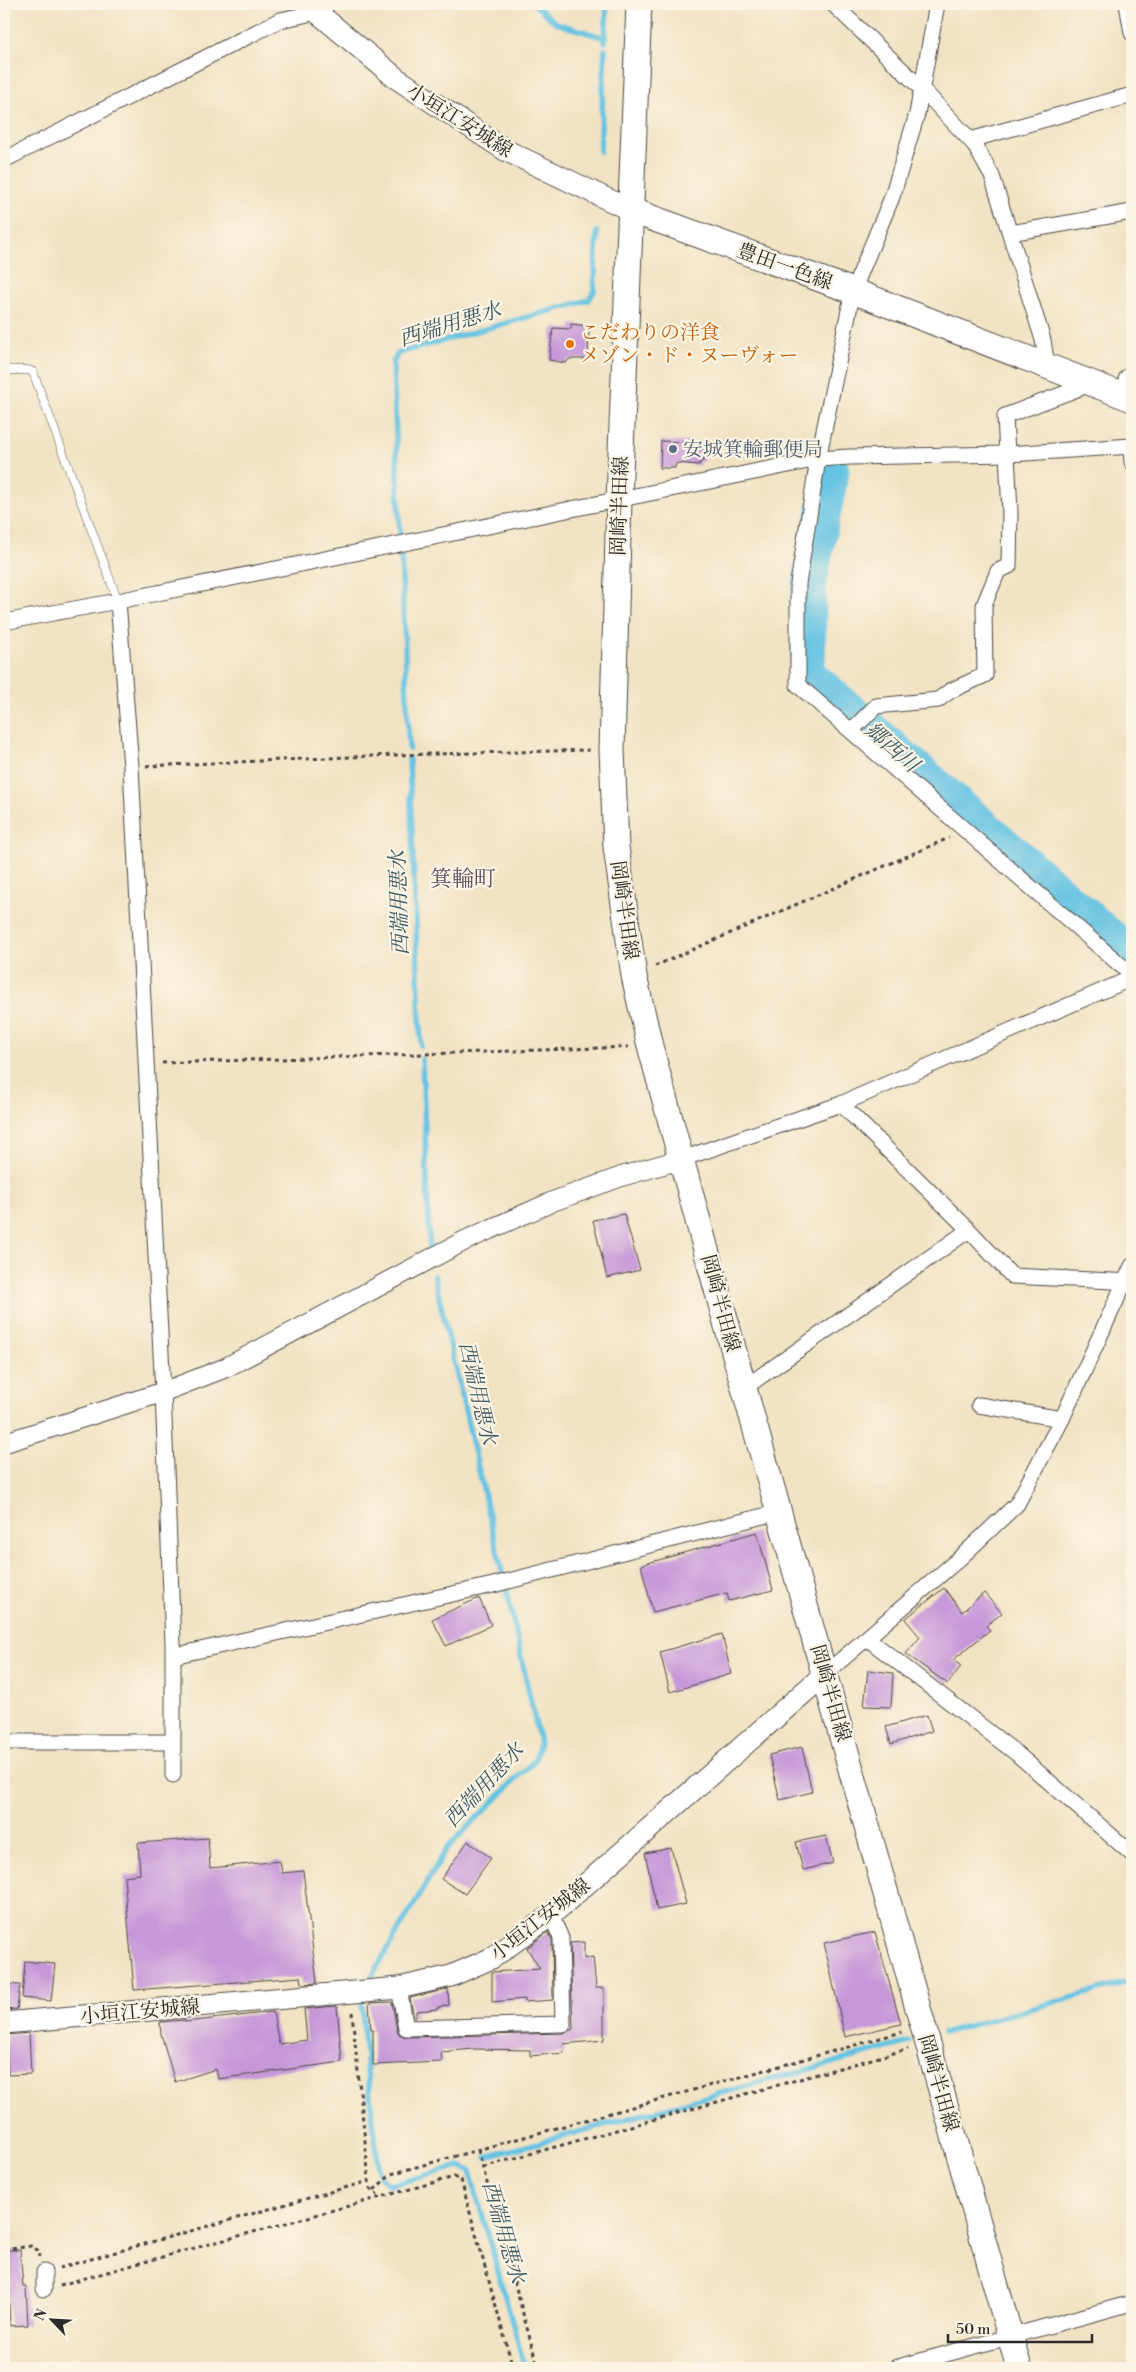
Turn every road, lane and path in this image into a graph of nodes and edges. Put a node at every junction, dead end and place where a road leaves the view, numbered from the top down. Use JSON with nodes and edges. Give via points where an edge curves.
{"nodes":[{"id":1,"x":639,"y":4,"type":"edge"},
{"id":2,"x":833,"y":4,"type":"edge"},
{"id":3,"x":937,"y":4,"type":"edge"},
{"id":4,"x":1127,"y":4,"type":"edge"},
{"id":5,"x":318,"y":7,"type":"edge"},
{"id":6,"x":1132,"y":34,"type":"edge"},
{"id":7,"x":922,"y":89,"type":"junction"},
{"id":8,"x":1132,"y":95,"type":"edge"},
{"id":9,"x":970,"y":140,"type":"junction"},
{"id":10,"x":4,"y":160,"type":"edge"},
{"id":11,"x":630,"y":210,"type":"junction"},
{"id":12,"x":1132,"y":212,"type":"edge"},
{"id":13,"x":1010,"y":234,"type":"junction"},
{"id":14,"x":853,"y":291,"type":"junction"},
{"id":15,"x":1047,"y":366,"type":"junction"},
{"id":16,"x":4,"y":370,"type":"edge"},
{"id":17,"x":1090,"y":384,"type":"junction"},
{"id":18,"x":1129,"y":389,"type":"edge"},
{"id":19,"x":1132,"y":446,"type":"edge"},
{"id":20,"x":1008,"y":454,"type":"junction"},
{"id":21,"x":818,"y":459,"type":"junction"},
{"id":22,"x":1132,"y":462,"type":"edge"},
{"id":23,"x":619,"y":500,"type":"junction"},
{"id":24,"x":118,"y":601,"type":"junction"},
{"id":25,"x":4,"y":622,"type":"edge"},
{"id":26,"x":851,"y":731,"type":"junction"},
{"id":27,"x":612,"y":750,"type":"junction"},
{"id":28,"x":130,"y":767,"type":"junction"},
{"id":29,"x":966,"y":831,"type":"junction"},
{"id":30,"x":634,"y":976,"type":"junction"},
{"id":31,"x":1132,"y":977,"type":"edge"},
{"id":32,"x":650,"y":1046,"type":"junction"},
{"id":33,"x":147,"y":1064,"type":"junction"},
{"id":34,"x":841,"y":1104,"type":"junction"},
{"id":35,"x":682,"y":1159,"type":"junction"},
{"id":36,"x":969,"y":1230,"type":"junction"},
{"id":37,"x":1132,"y":1266,"type":"edge"},
{"id":38,"x":1129,"y":1282,"type":"edge"},
{"id":39,"x":744,"y":1388,"type":"junction"},
{"id":40,"x":163,"y":1392,"type":"junction"},
{"id":41,"x":979,"y":1405,"type":"dead end"},
{"id":42,"x":1062,"y":1420,"type":"junction"},
{"id":43,"x":4,"y":1443,"type":"edge"},
{"id":44,"x":779,"y":1512,"type":"junction"},
{"id":45,"x":868,"y":1639,"type":"junction"},
{"id":46,"x":173,"y":1656,"type":"junction"},
{"id":47,"x":826,"y":1673,"type":"junction"},
{"id":48,"x":4,"y":1742,"type":"edge"},
{"id":49,"x":172,"y":1742,"type":"junction"},
{"id":50,"x":173,"y":1775,"type":"dead end"},
{"id":51,"x":1132,"y":1854,"type":"edge"},
{"id":52,"x":550,"y":1915,"type":"junction"},
{"id":53,"x":399,"y":1988,"type":"junction"},
{"id":54,"x":350,"y":1991,"type":"junction"},
{"id":55,"x":4,"y":2023,"type":"edge"},
{"id":56,"x":926,"y":2035,"type":"junction"},
{"id":57,"x":478,"y":2150,"type":"junction"},
{"id":58,"x":483,"y":2167,"type":"junction"},
{"id":59,"x":369,"y":2181,"type":"junction"},
{"id":60,"x":374,"y":2190,"type":"junction"},
{"id":61,"x":379,"y":2197,"type":"junction"},
{"id":62,"x":4,"y":2250,"type":"edge"},
{"id":63,"x":44,"y":2272,"type":"junction"},
{"id":64,"x":44,"y":2289,"type":"joint"},
{"id":65,"x":1132,"y":2303,"type":"edge"},
{"id":66,"x":1010,"y":2337,"type":"junction"},
{"id":67,"x":514,"y":2368,"type":"edge"},
{"id":68,"x":538,"y":2368,"type":"edge"},
{"id":69,"x":895,"y":2368,"type":"edge"},
{"id":70,"x":1019,"y":2368,"type":"edge"}],
"edges":[{"from":1,"to":11,"type":"main road"},
{"from":2,"to":7,"type":"street"},
{"from":3,"to":7,"type":"street"},
{"from":4,"to":6,"type":"street"},
{"from":5,"to":10,"type":"street","via":[[280,20]]},
{"from":5,"to":11,"type":"main road","name":"小垣江安城線","via":[[396,78],[505,150]]},
{"from":7,"to":9,"type":"street"},
{"from":7,"to":14,"type":"street","via":[[918,114],[892,197]]},
{"from":8,"to":9,"type":"street"},
{"from":9,"to":13,"type":"street","via":[[992,176]]},
{"from":11,"to":14,"type":"main road","name":"豊田一色線"},
{"from":11,"to":23,"type":"main road","name":"岡崎半田線"},
{"from":12,"to":13,"type":"street"},
{"from":13,"to":15,"type":"street","via":[[1043,340]]},
{"from":14,"to":15,"type":"main road","name":"豊田一色線"},
{"from":14,"to":21,"type":"street"},
{"from":15,"to":17,"type":"main road","name":"豊田一色線"},
{"from":16,"to":24,"type":"lane","via":[[33,372]]},
{"from":17,"to":18,"type":"main road","name":"豊田一色線"},
{"from":17,"to":20,"type":"street","via":[[1005,416]]},
{"from":19,"to":20,"type":"street"},
{"from":19,"to":22,"type":"street"},
{"from":20,"to":21,"type":"street"},
{"from":20,"to":26,"type":"street","via":[[1009,566],[998,571],[984,605],[985,675],[938,700],[876,706]]},
{"from":21,"to":23,"type":"street"},
{"from":21,"to":26,"type":"street","via":[[798,584],[798,685]]},
{"from":23,"to":24,"type":"street"},
{"from":23,"to":27,"type":"main road","name":"岡崎半田線"},
{"from":24,"to":25,"type":"street"},
{"from":24,"to":28,"type":"street"},
{"from":26,"to":29,"type":"street"},
{"from":27,"to":28,"type":"path","via":[[395,755]]},
{"from":27,"to":30,"type":"main road","name":"岡崎半田線","via":[[616,847]]},
{"from":28,"to":33,"type":"street"},
{"from":29,"to":30,"type":"path"},
{"from":29,"to":31,"type":"street"},
{"from":30,"to":32,"type":"main road","name":"岡崎半田線"},
{"from":31,"to":34,"type":"street"},
{"from":32,"to":33,"type":"path"},
{"from":32,"to":35,"type":"main road","name":"岡崎半田線"},
{"from":33,"to":40,"type":"street"},
{"from":34,"to":35,"type":"street"},
{"from":34,"to":36,"type":"street"},
{"from":35,"to":39,"type":"main road","name":"岡崎半田線"},
{"from":35,"to":40,"type":"street","via":[[554,1201],[466,1240],[225,1368]]},
{"from":36,"to":38,"type":"street","via":[[1012,1276]]},
{"from":36,"to":39,"type":"street"},
{"from":37,"to":38,"type":"street"},
{"from":38,"to":42,"type":"street"},
{"from":39,"to":44,"type":"main road","name":"岡崎半田線"},
{"from":40,"to":43,"type":"street"},
{"from":40,"to":46,"type":"street"},
{"from":41,"to":42,"type":"street"},
{"from":42,"to":45,"type":"street","via":[[1017,1504]]},
{"from":44,"to":46,"type":"street","via":[[493,1585]]},
{"from":44,"to":47,"type":"main road","name":"岡崎半田線"},
{"from":45,"to":47,"type":"street"},
{"from":45,"to":51,"type":"street","via":[[1016,1753]]},
{"from":46,"to":49,"type":"street"},
{"from":47,"to":52,"type":"main road","name":"小垣江安城線"},
{"from":47,"to":56,"type":"main road","name":"岡崎半田線"},
{"from":48,"to":49,"type":"street"},
{"from":49,"to":50,"type":"street"},
{"from":52,"to":53,"type":"main road","name":"小垣江安城線","via":[[492,1958],[451,1976]]},
{"from":52,"to":53,"type":"street","via":[[561,1938],[563,2024],[406,2028]]},
{"from":53,"to":54,"type":"main road","name":"小垣江安城線"},
{"from":54,"to":55,"type":"main road","name":"小垣江安城線"},
{"from":54,"to":59,"type":"path"},
{"from":56,"to":57,"type":"path"},
{"from":56,"to":58,"type":"path"},
{"from":56,"to":66,"type":"main road","name":"岡崎半田線"},
{"from":57,"to":58,"type":"path"},
{"from":57,"to":60,"type":"path","via":[[391,2174]]},
{"from":58,"to":68,"type":"path"},
{"from":59,"to":60,"type":"path"},
{"from":59,"to":63,"type":"path"},
{"from":60,"to":61,"type":"path"},
{"from":61,"to":64,"type":"path"},
{"from":61,"to":67,"type":"path","via":[[454,2177],[461,2180]]},
{"from":62,"to":63,"type":"path","via":[[31,2246],[39,2250]]},
{"from":63,"to":64,"type":"street"},
{"from":65,"to":66,"type":"street"},
{"from":66,"to":69,"type":"street"},
{"from":66,"to":70,"type":"main road","name":"岡崎半田線"}]}
